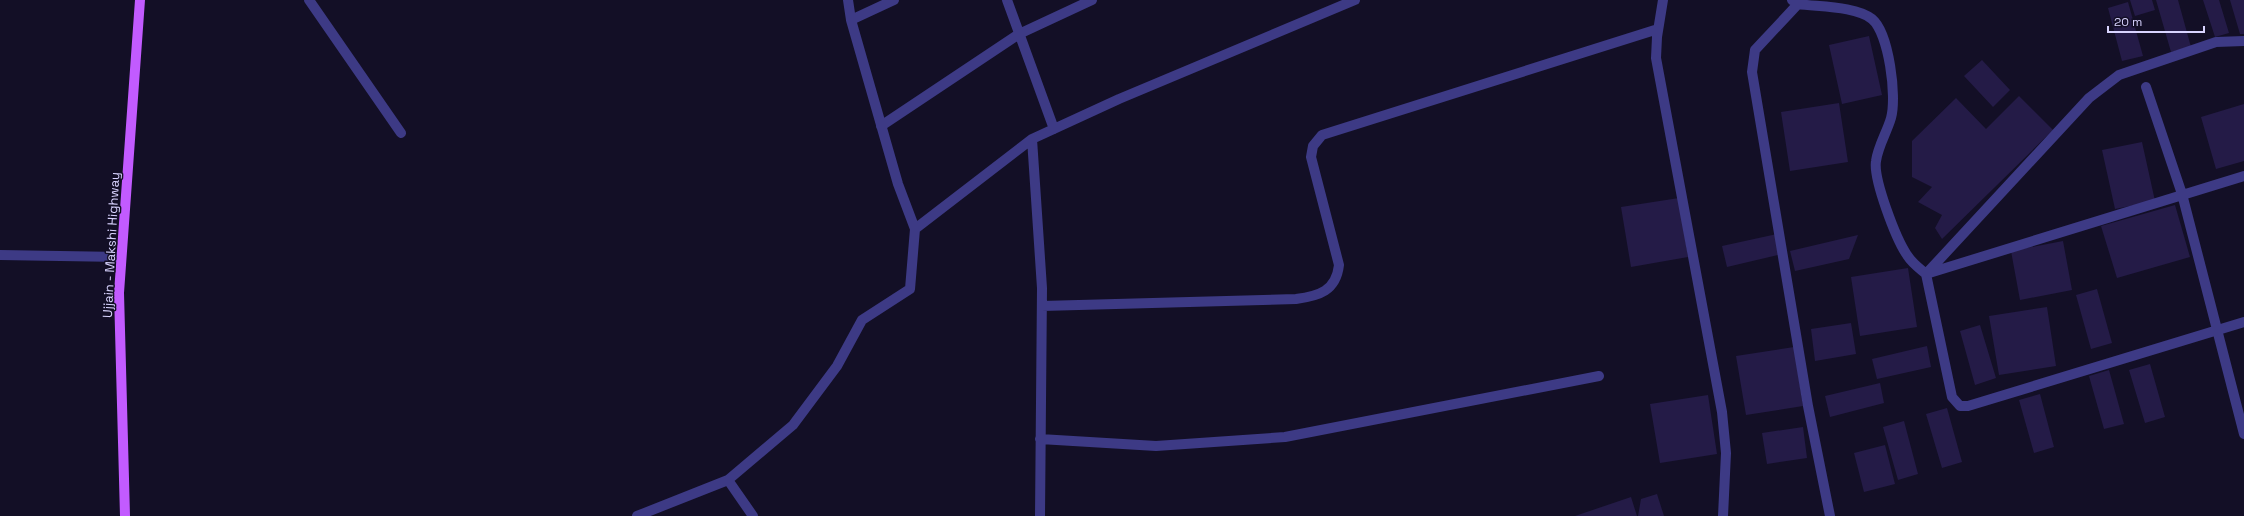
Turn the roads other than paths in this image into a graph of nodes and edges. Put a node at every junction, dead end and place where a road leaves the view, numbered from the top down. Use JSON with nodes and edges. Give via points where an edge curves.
{"nodes":[{"id":1,"x":140,"y":0,"type":"edge"},
{"id":2,"x":309,"y":0,"type":"edge"},
{"id":3,"x":848,"y":0,"type":"edge"},
{"id":4,"x":894,"y":0,"type":"edge"},
{"id":5,"x":1007,"y":0,"type":"edge"},
{"id":6,"x":1092,"y":0,"type":"edge"},
{"id":7,"x":1355,"y":0,"type":"edge"},
{"id":8,"x":1663,"y":0,"type":"edge"},
{"id":9,"x":1795,"y":2,"type":"edge"},
{"id":10,"x":851,"y":20,"type":"junction"},
{"id":11,"x":1658,"y":29,"type":"junction"},
{"id":12,"x":1019,"y":34,"type":"junction"},
{"id":13,"x":2244,"y":41,"type":"edge"},
{"id":14,"x":2146,"y":87,"type":"dead end"},
{"id":15,"x":881,"y":126,"type":"junction"},
{"id":16,"x":1054,"y":129,"type":"junction"},
{"id":17,"x":402,"y":133,"type":"dead end"},
{"id":18,"x":1032,"y":139,"type":"junction"},
{"id":19,"x":2244,"y":176,"type":"edge"},
{"id":20,"x":2182,"y":194,"type":"junction"},
{"id":21,"x":915,"y":229,"type":"junction"},
{"id":22,"x":0,"y":255,"type":"edge"},
{"id":23,"x":121,"y":257,"type":"junction"},
{"id":24,"x":1926,"y":274,"type":"junction"},
{"id":25,"x":1042,"y":306,"type":"junction"},
{"id":26,"x":2244,"y":322,"type":"edge"},
{"id":27,"x":2217,"y":330,"type":"junction"},
{"id":28,"x":1599,"y":376,"type":"dead end"},
{"id":29,"x":2244,"y":434,"type":"edge"},
{"id":30,"x":1040,"y":439,"type":"junction"},
{"id":31,"x":728,"y":480,"type":"junction"},
{"id":32,"x":125,"y":516,"type":"edge"},
{"id":33,"x":638,"y":516,"type":"edge"},
{"id":34,"x":753,"y":516,"type":"edge"},
{"id":35,"x":1040,"y":516,"type":"edge"},
{"id":36,"x":1723,"y":516,"type":"edge"},
{"id":37,"x":1830,"y":516,"type":"edge"}],
"edges":[{"from":1,"to":23,"type":"main road","name":"Ujjain - Makshi Highway"},
{"from":2,"to":17,"type":"street"},
{"from":3,"to":10,"type":"street"},
{"from":4,"to":10,"type":"street"},
{"from":5,"to":12,"type":"street"},
{"from":6,"to":12,"type":"street"},
{"from":7,"to":16,"type":"street"},
{"from":8,"to":11,"type":"street"},
{"from":9,"to":24,"type":"street","via":[[1859,12],[1872,19],[1882,33],[1893,86],[1891,116],[1875,161],[1878,185],[1900,245],[1913,263]]},
{"from":9,"to":37,"type":"street","via":[[1755,50],[1752,72],[1806,398]]},
{"from":10,"to":15,"type":"street"},
{"from":11,"to":25,"type":"street","via":[[1322,135],[1313,146],[1311,157],[1338,265],[1338,278],[1325,292],[1312,297],[1296,298]]},
{"from":11,"to":36,"type":"street","via":[[1656,58],[1722,412],[1726,452]]},
{"from":12,"to":15,"type":"street"},
{"from":12,"to":16,"type":"street"},
{"from":13,"to":24,"type":"street","via":[[2216,42],[2119,75],[2089,98]]},
{"from":14,"to":20,"type":"street"},
{"from":15,"to":21,"type":"street","via":[[898,184]]},
{"from":16,"to":18,"type":"street"},
{"from":18,"to":21,"type":"street"},
{"from":18,"to":25,"type":"street"},
{"from":19,"to":20,"type":"street"},
{"from":20,"to":24,"type":"street"},
{"from":20,"to":27,"type":"street"},
{"from":21,"to":31,"type":"street","via":[[910,289],[862,320],[837,366],[793,425]]},
{"from":22,"to":23,"type":"street"},
{"from":23,"to":32,"type":"main road","name":"Ujjain - Makshi Highway","via":[[119,293]]},
{"from":24,"to":27,"type":"street","via":[[1952,397],[1960,406],[1968,406]]},
{"from":25,"to":30,"type":"street"},
{"from":26,"to":27,"type":"street"},
{"from":27,"to":29,"type":"street"},
{"from":28,"to":30,"type":"street","via":[[1285,437],[1156,446]]},
{"from":30,"to":35,"type":"street"},
{"from":31,"to":33,"type":"street"},
{"from":31,"to":34,"type":"street"}]}
